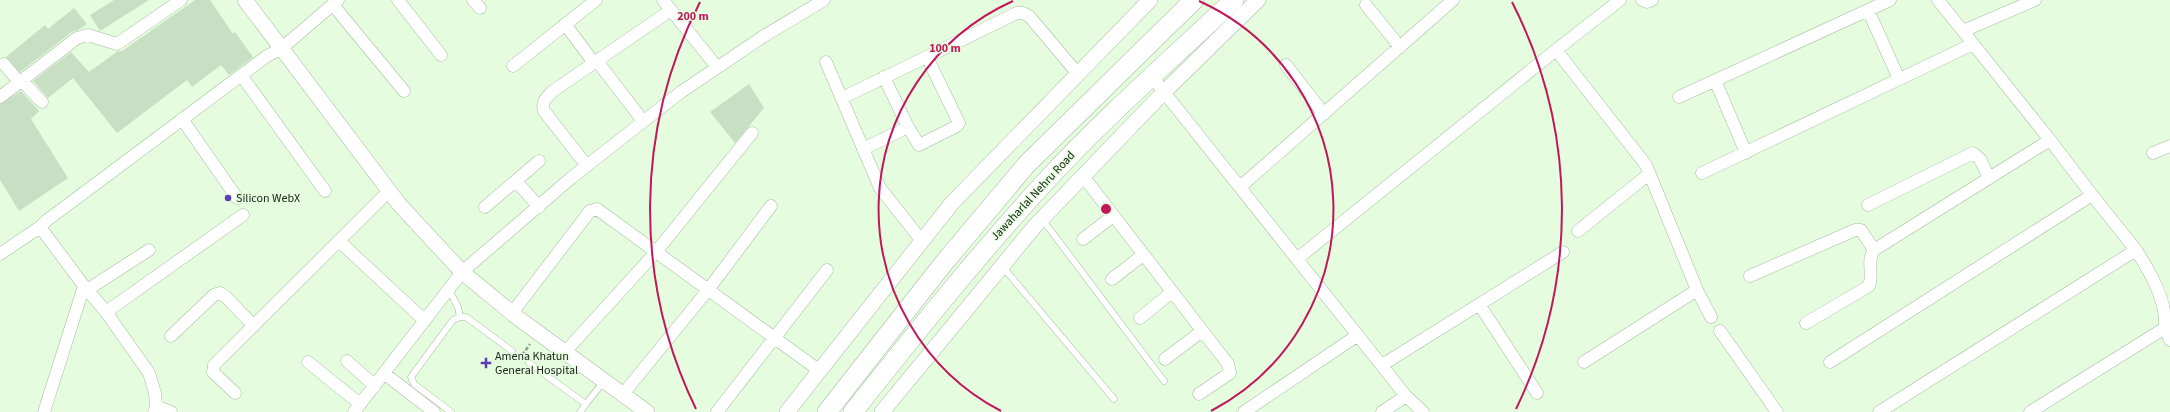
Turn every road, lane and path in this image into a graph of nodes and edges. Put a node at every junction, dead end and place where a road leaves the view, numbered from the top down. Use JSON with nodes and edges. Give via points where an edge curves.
{"nodes":[{"id":1,"x":180,"y":0,"type":"edge"},
{"id":2,"x":245,"y":0,"type":"edge"},
{"id":3,"x":398,"y":0,"type":"edge"},
{"id":4,"x":596,"y":0,"type":"edge"},
{"id":5,"x":664,"y":0,"type":"edge"},
{"id":6,"x":824,"y":0,"type":"edge"},
{"id":7,"x":1150,"y":0,"type":"edge"},
{"id":8,"x":1194,"y":0,"type":"edge"},
{"id":9,"x":1234,"y":0,"type":"edge"},
{"id":10,"x":1258,"y":0,"type":"edge"},
{"id":11,"x":1620,"y":0,"type":"edge"},
{"id":12,"x":1642,"y":0,"type":"edge"},
{"id":13,"x":1652,"y":0,"type":"edge"},
{"id":14,"x":1890,"y":0,"type":"edge"},
{"id":15,"x":1938,"y":0,"type":"edge"},
{"id":16,"x":2035,"y":0,"type":"edge"},
{"id":17,"x":336,"y":2,"type":"edge"},
{"id":18,"x":1446,"y":2,"type":"edge"},
{"id":19,"x":1366,"y":4,"type":"dead end"},
{"id":20,"x":671,"y":10,"type":"junction"},
{"id":21,"x":1868,"y":10,"type":"junction"},
{"id":22,"x":565,"y":24,"type":"junction"},
{"id":23,"x":1963,"y":31,"type":"junction"},
{"id":24,"x":1973,"y":44,"type":"junction"},
{"id":25,"x":1400,"y":47,"type":"junction"},
{"id":26,"x":282,"y":48,"type":"junction"},
{"id":27,"x":1556,"y":50,"type":"junction"},
{"id":28,"x":442,"y":55,"type":"dead end"},
{"id":29,"x":927,"y":57,"type":"junction"},
{"id":30,"x":595,"y":62,"type":"junction"},
{"id":31,"x":826,"y":62,"type":"dead end"},
{"id":32,"x":4,"y":64,"type":"dead end"},
{"id":33,"x":1286,"y":65,"type":"dead end"},
{"id":34,"x":513,"y":66,"type":"dead end"},
{"id":35,"x":717,"y":67,"type":"junction"},
{"id":36,"x":1078,"y":74,"type":"junction"},
{"id":37,"x":242,"y":75,"type":"junction"},
{"id":38,"x":884,"y":77,"type":"junction"},
{"id":39,"x":1152,"y":77,"type":"junction"},
{"id":40,"x":1899,"y":79,"type":"junction"},
{"id":41,"x":1715,"y":80,"type":"junction"},
{"id":42,"x":20,"y":82,"type":"junction"},
{"id":43,"x":404,"y":91,"type":"dead end"},
{"id":44,"x":1164,"y":92,"type":"junction"},
{"id":45,"x":0,"y":97,"type":"edge"},
{"id":46,"x":1679,"y":97,"type":"dead end"},
{"id":47,"x":842,"y":98,"type":"junction"},
{"id":48,"x":42,"y":102,"type":"dead end"},
{"id":49,"x":1324,"y":114,"type":"junction"},
{"id":50,"x":182,"y":119,"type":"junction"},
{"id":51,"x":643,"y":121,"type":"junction"},
{"id":52,"x":908,"y":127,"type":"junction"},
{"id":53,"x":752,"y":132,"type":"dead end"},
{"id":54,"x":2050,"y":140,"type":"junction"},
{"id":55,"x":2170,"y":146,"type":"edge"},
{"id":56,"x":863,"y":149,"type":"junction"},
{"id":57,"x":1746,"y":153,"type":"junction"},
{"id":58,"x":2153,"y":154,"type":"dead end"},
{"id":59,"x":539,"y":161,"type":"dead end"},
{"id":60,"x":587,"y":166,"type":"junction"},
{"id":61,"x":1702,"y":173,"type":"dead end"},
{"id":62,"x":1649,"y":174,"type":"junction"},
{"id":63,"x":1083,"y":176,"type":"junction"},
{"id":64,"x":1989,"y":178,"type":"junction"},
{"id":65,"x":516,"y":181,"type":"junction"},
{"id":66,"x":1240,"y":187,"type":"junction"},
{"id":67,"x":325,"y":191,"type":"dead end"},
{"id":68,"x":389,"y":191,"type":"junction"},
{"id":69,"x":2092,"y":195,"type":"junction"},
{"id":70,"x":237,"y":198,"type":"dead end"},
{"id":71,"x":1868,"y":205,"type":"dead end"},
{"id":72,"x":771,"y":206,"type":"dead end"},
{"id":73,"x":485,"y":207,"type":"dead end"},
{"id":74,"x":539,"y":207,"type":"junction"},
{"id":75,"x":243,"y":215,"type":"dead end"},
{"id":76,"x":1113,"y":216,"type":"junction"},
{"id":77,"x":1042,"y":219,"type":"junction"},
{"id":78,"x":40,"y":227,"type":"junction"},
{"id":79,"x":1578,"y":231,"type":"dead end"},
{"id":80,"x":1083,"y":239,"type":"dead end"},
{"id":81,"x":339,"y":241,"type":"junction"},
{"id":82,"x":922,"y":241,"type":"junction"},
{"id":83,"x":1,"y":250,"type":"edge"},
{"id":84,"x":149,"y":250,"type":"dead end"},
{"id":85,"x":1874,"y":250,"type":"junction"},
{"id":86,"x":2136,"y":250,"type":"junction"},
{"id":87,"x":656,"y":252,"type":"junction"},
{"id":88,"x":1563,"y":252,"type":"dead end"},
{"id":89,"x":1143,"y":255,"type":"junction"},
{"id":90,"x":1297,"y":259,"type":"junction"},
{"id":91,"x":1002,"y":266,"type":"junction"},
{"id":92,"x":827,"y":270,"type":"dead end"},
{"id":93,"x":462,"y":272,"type":"junction"},
{"id":94,"x":1750,"y":276,"type":"dead end"},
{"id":95,"x":1112,"y":279,"type":"dead end"},
{"id":96,"x":85,"y":288,"type":"junction"},
{"id":97,"x":449,"y":290,"type":"junction"},
{"id":98,"x":708,"y":290,"type":"junction"},
{"id":99,"x":1697,"y":290,"type":"junction"},
{"id":100,"x":1172,"y":292,"type":"junction"},
{"id":101,"x":1480,"y":304,"type":"junction"},
{"id":102,"x":106,"y":312,"type":"junction"},
{"id":103,"x":512,"y":314,"type":"junction"},
{"id":104,"x":460,"y":317,"type":"junction"},
{"id":105,"x":1711,"y":317,"type":"dead end"},
{"id":106,"x":1140,"y":318,"type":"dead end"},
{"id":107,"x":425,"y":321,"type":"junction"},
{"id":108,"x":1806,"y":323,"type":"dead end"},
{"id":109,"x":254,"y":326,"type":"junction"},
{"id":110,"x":2165,"y":328,"type":"junction"},
{"id":111,"x":1202,"y":331,"type":"junction"},
{"id":112,"x":1720,"y":331,"type":"dead end"},
{"id":113,"x":1358,"y":335,"type":"junction"},
{"id":114,"x":171,"y":336,"type":"dead end"},
{"id":115,"x":776,"y":339,"type":"junction"},
{"id":116,"x":2170,"y":340,"type":"edge"},
{"id":117,"x":512,"y":351,"type":"dead end"},
{"id":118,"x":565,"y":352,"type":"junction"},
{"id":119,"x":1165,"y":359,"type":"dead end"},
{"id":120,"x":347,"y":361,"type":"dead end"},
{"id":121,"x":308,"y":362,"type":"dead end"},
{"id":122,"x":1584,"y":362,"type":"dead end"},
{"id":123,"x":1830,"y":362,"type":"dead end"},
{"id":124,"x":529,"y":363,"type":"dead end"},
{"id":125,"x":1382,"y":365,"type":"junction"},
{"id":126,"x":820,"y":371,"type":"junction"},
{"id":127,"x":385,"y":374,"type":"junction"},
{"id":128,"x":1164,"y":380,"type":"dead end"},
{"id":129,"x":604,"y":381,"type":"junction"},
{"id":130,"x":375,"y":386,"type":"junction"},
{"id":131,"x":235,"y":393,"type":"dead end"},
{"id":132,"x":1537,"y":393,"type":"dead end"},
{"id":133,"x":623,"y":394,"type":"junction"},
{"id":134,"x":1199,"y":394,"type":"dead end"},
{"id":135,"x":1406,"y":396,"type":"junction"},
{"id":136,"x":1114,"y":399,"type":"dead end"},
{"id":137,"x":586,"y":404,"type":"junction"},
{"id":138,"x":155,"y":409,"type":"edge"},
{"id":139,"x":358,"y":409,"type":"edge"},
{"id":140,"x":2043,"y":409,"type":"edge"},
{"id":141,"x":44,"y":412,"type":"edge"},
{"id":142,"x":171,"y":412,"type":"edge"},
{"id":143,"x":434,"y":412,"type":"edge"},
{"id":144,"x":450,"y":412,"type":"edge"},
{"id":145,"x":580,"y":412,"type":"edge"},
{"id":146,"x":647,"y":412,"type":"edge"},
{"id":147,"x":717,"y":412,"type":"edge"},
{"id":148,"x":788,"y":412,"type":"edge"},
{"id":149,"x":827,"y":412,"type":"edge"},
{"id":150,"x":853,"y":412,"type":"edge"},
{"id":151,"x":882,"y":412,"type":"edge"},
{"id":152,"x":1244,"y":412,"type":"edge"},
{"id":153,"x":1382,"y":412,"type":"edge"},
{"id":154,"x":1423,"y":412,"type":"edge"},
{"id":155,"x":1776,"y":412,"type":"edge"},
{"id":156,"x":1879,"y":412,"type":"edge"},
{"id":157,"x":2030,"y":412,"type":"edge"}],
"edges":[{"from":1,"to":42,"type":"street","via":[[117,44],[88,35],[77,38]]},
{"from":2,"to":26,"type":"street"},
{"from":3,"to":28,"type":"street"},
{"from":4,"to":22,"type":"street"},
{"from":5,"to":20,"type":"street"},
{"from":6,"to":35,"type":"street"},
{"from":7,"to":36,"type":"street"},
{"from":8,"to":149,"type":"main road","name":"Jawaharlal Nehru Road","via":[[1027,164],[943,264]]},
{"from":9,"to":39,"type":"main road","name":"Jawaharlal Nehru Road"},
{"from":10,"to":44,"type":"street"},
{"from":11,"to":27,"type":"street"},
{"from":12,"to":13,"type":"street"},
{"from":14,"to":21,"type":"street"},
{"from":15,"to":23,"type":"street"},
{"from":16,"to":23,"type":"street"},
{"from":17,"to":26,"type":"street"},
{"from":17,"to":43,"type":"street"},
{"from":18,"to":25,"type":"street"},
{"from":19,"to":25,"type":"street"},
{"from":20,"to":30,"type":"street"},
{"from":20,"to":35,"type":"street"},
{"from":21,"to":40,"type":"street"},
{"from":21,"to":41,"type":"street"},
{"from":22,"to":30,"type":"street"},
{"from":22,"to":34,"type":"street"},
{"from":23,"to":24,"type":"street"},
{"from":24,"to":40,"type":"street"},
{"from":24,"to":54,"type":"street"},
{"from":25,"to":49,"type":"street"},
{"from":26,"to":37,"type":"street"},
{"from":26,"to":68,"type":"street"},
{"from":27,"to":62,"type":"street","via":[[1640,157]]},
{"from":27,"to":90,"type":"street"},
{"from":29,"to":36,"type":"street","via":[[1024,13]]},
{"from":29,"to":38,"type":"street"},
{"from":29,"to":52,"type":"street","via":[[959,123],[919,145]]},
{"from":30,"to":51,"type":"street"},
{"from":30,"to":60,"type":"street","via":[[553,91],[545,99],[543,106],[544,111]]},
{"from":31,"to":47,"type":"street"},
{"from":32,"to":42,"type":"street"},
{"from":33,"to":49,"type":"street"},
{"from":35,"to":51,"type":"street"},
{"from":36,"to":82,"type":"street","via":[[952,203]]},
{"from":37,"to":50,"type":"street"},
{"from":37,"to":67,"type":"street"},
{"from":38,"to":47,"type":"street"},
{"from":38,"to":52,"type":"street"},
{"from":39,"to":44,"type":"street"},
{"from":39,"to":150,"type":"main road","name":"Jawaharlal Nehru Road","via":[[1088,137],[964,272]]},
{"from":40,"to":57,"type":"street"},
{"from":41,"to":46,"type":"street"},
{"from":41,"to":57,"type":"street"},
{"from":42,"to":45,"type":"street"},
{"from":42,"to":48,"type":"street"},
{"from":44,"to":63,"type":"street"},
{"from":44,"to":66,"type":"street"},
{"from":47,"to":56,"type":"street"},
{"from":49,"to":66,"type":"street"},
{"from":50,"to":70,"type":"street"},
{"from":50,"to":78,"type":"street"},
{"from":51,"to":60,"type":"street"},
{"from":52,"to":56,"type":"street"},
{"from":53,"to":87,"type":"street"},
{"from":54,"to":64,"type":"street"},
{"from":54,"to":69,"type":"street"},
{"from":55,"to":58,"type":"street"},
{"from":56,"to":82,"type":"street","via":[[880,188]]},
{"from":57,"to":61,"type":"street"},
{"from":59,"to":65,"type":"street"},
{"from":60,"to":74,"type":"street"},
{"from":62,"to":79,"type":"street"},
{"from":62,"to":99,"type":"street"},
{"from":63,"to":76,"type":"street"},
{"from":63,"to":77,"type":"street"},
{"from":64,"to":71,"type":"street","via":[[1980,159],[1973,153]]},
{"from":64,"to":85,"type":"street"},
{"from":65,"to":73,"type":"street"},
{"from":65,"to":74,"type":"street"},
{"from":66,"to":90,"type":"street"},
{"from":68,"to":81,"type":"street"},
{"from":68,"to":93,"type":"street","via":[[398,204]]},
{"from":69,"to":86,"type":"street"},
{"from":69,"to":123,"type":"street"},
{"from":72,"to":98,"type":"street"},
{"from":74,"to":93,"type":"street"},
{"from":75,"to":102,"type":"street"},
{"from":76,"to":80,"type":"street"},
{"from":76,"to":89,"type":"street"},
{"from":77,"to":91,"type":"street"},
{"from":77,"to":128,"type":"lane"},
{"from":78,"to":83,"type":"street"},
{"from":78,"to":96,"type":"street"},
{"from":81,"to":107,"type":"street"},
{"from":81,"to":109,"type":"street"},
{"from":82,"to":126,"type":"street"},
{"from":84,"to":96,"type":"street"},
{"from":85,"to":94,"type":"street","via":[[1864,232],[1855,230]]},
{"from":85,"to":108,"type":"street","via":[[1870,260],[1871,277],[1868,286]]},
{"from":86,"to":110,"type":"street","via":[[2158,292],[2166,316]]},
{"from":86,"to":156,"type":"street"},
{"from":87,"to":98,"type":"street"},
{"from":87,"to":103,"type":"street","via":[[597,209],[592,209]]},
{"from":87,"to":118,"type":"street"},
{"from":88,"to":101,"type":"street"},
{"from":89,"to":95,"type":"street"},
{"from":89,"to":100,"type":"street"},
{"from":90,"to":113,"type":"street"},
{"from":91,"to":136,"type":"lane"},
{"from":91,"to":151,"type":"street"},
{"from":92,"to":115,"type":"street"},
{"from":93,"to":97,"type":"street"},
{"from":93,"to":103,"type":"street"},
{"from":96,"to":102,"type":"street"},
{"from":96,"to":141,"type":"street"},
{"from":97,"to":104,"type":"lane"},
{"from":97,"to":107,"type":"street"},
{"from":98,"to":115,"type":"street"},
{"from":98,"to":133,"type":"street"},
{"from":99,"to":105,"type":"street"},
{"from":99,"to":122,"type":"street"},
{"from":100,"to":106,"type":"street"},
{"from":100,"to":111,"type":"street"},
{"from":101,"to":125,"type":"street"},
{"from":101,"to":132,"type":"street"},
{"from":102,"to":138,"type":"street","via":[[149,373],[155,393]]},
{"from":103,"to":118,"type":"street"},
{"from":104,"to":117,"type":"lane","via":[[466,317]]},
{"from":104,"to":144,"type":"lane","via":[[453,320],[411,377],[414,384]]},
{"from":107,"to":127,"type":"street"},
{"from":109,"to":114,"type":"street","via":[[220,293],[214,295]]},
{"from":109,"to":131,"type":"street","via":[[212,368]]},
{"from":110,"to":116,"type":"street"},
{"from":110,"to":140,"type":"street"},
{"from":111,"to":119,"type":"street"},
{"from":111,"to":134,"type":"street","via":[[1230,368],[1230,373]]},
{"from":112,"to":155,"type":"street"},
{"from":113,"to":125,"type":"street"},
{"from":113,"to":152,"type":"street"},
{"from":115,"to":126,"type":"street"},
{"from":115,"to":147,"type":"street"},
{"from":118,"to":129,"type":"street"},
{"from":120,"to":130,"type":"street"},
{"from":121,"to":139,"type":"street"},
{"from":124,"to":137,"type":"lane"},
{"from":125,"to":135,"type":"street"},
{"from":126,"to":148,"type":"street"},
{"from":127,"to":130,"type":"street"},
{"from":127,"to":143,"type":"street"},
{"from":129,"to":133,"type":"street"},
{"from":129,"to":137,"type":"lane"},
{"from":130,"to":139,"type":"street"},
{"from":133,"to":146,"type":"street"},
{"from":135,"to":153,"type":"street"},
{"from":135,"to":154,"type":"street"},
{"from":137,"to":145,"type":"lane"},
{"from":138,"to":142,"type":"street"},
{"from":140,"to":157,"type":"street"}]}
